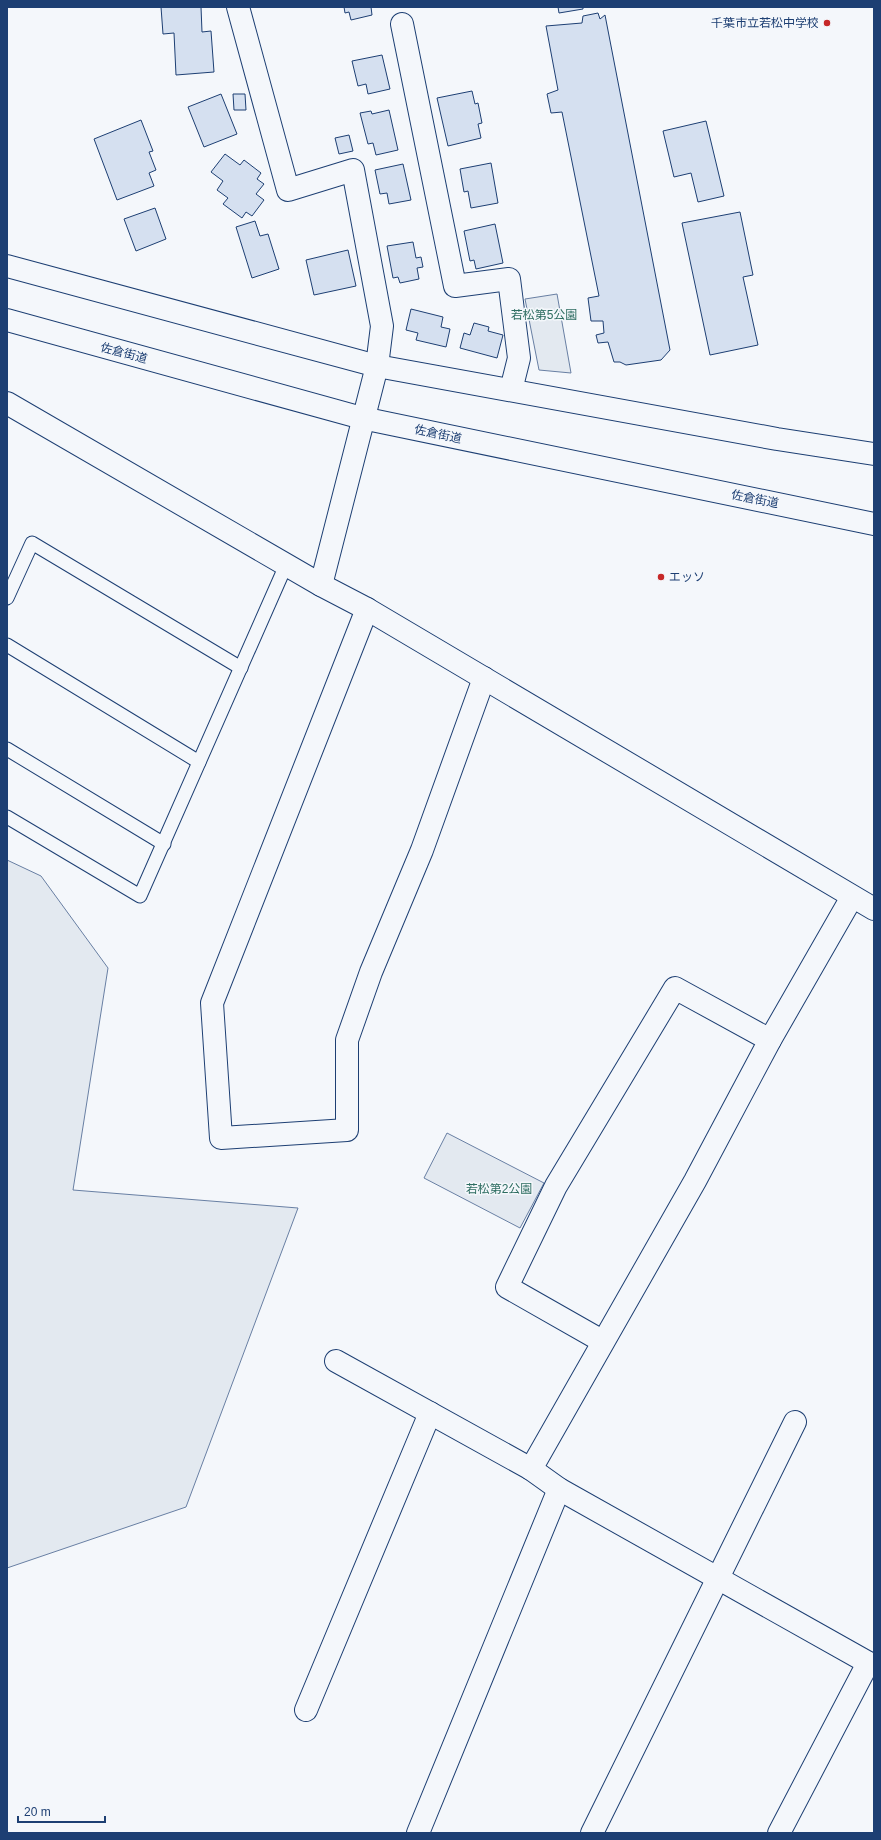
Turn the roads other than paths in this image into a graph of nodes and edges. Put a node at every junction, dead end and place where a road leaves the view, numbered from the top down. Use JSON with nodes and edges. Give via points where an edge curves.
{"nodes":[{"id":1,"x":238,"y":7,"type":"edge"},
{"id":2,"x":402,"y":24,"type":"dead end"},
{"id":3,"x":7,"y":266,"type":"edge"},
{"id":4,"x":7,"y":320,"type":"edge"},
{"id":5,"x":377,"y":366,"type":"junction"},
{"id":6,"x":511,"y":390,"type":"junction"},
{"id":7,"x":7,"y":404,"type":"edge"},
{"id":8,"x":362,"y":418,"type":"junction"},
{"id":9,"x":874,"y":454,"type":"edge"},
{"id":10,"x":874,"y":524,"type":"edge"},
{"id":11,"x":286,"y":565,"type":"junction"},
{"id":12,"x":321,"y":585,"type":"junction"},
{"id":13,"x":7,"y":598,"type":"edge"},
{"id":14,"x":366,"y":609,"type":"junction"},
{"id":15,"x":7,"y":645,"type":"edge"},
{"id":16,"x":241,"y":668,"type":"junction"},
{"id":17,"x":484,"y":678,"type":"junction"},
{"id":18,"x":7,"y":749,"type":"edge"},
{"id":19,"x":199,"y":762,"type":"junction"},
{"id":20,"x":7,"y":817,"type":"edge"},
{"id":21,"x":164,"y":844,"type":"junction"},
{"id":22,"x":852,"y":897,"type":"junction"},
{"id":23,"x":874,"y":909,"type":"edge"},
{"id":24,"x":770,"y":1040,"type":"junction"},
{"id":25,"x":602,"y":1342,"type":"junction"},
{"id":26,"x":336,"y":1361,"type":"dead end"},
{"id":27,"x":430,"y":1413,"type":"junction"},
{"id":28,"x":795,"y":1422,"type":"dead end"},
{"id":29,"x":531,"y":1469,"type":"junction"},
{"id":30,"x":559,"y":1489,"type":"junction"},
{"id":31,"x":718,"y":1578,"type":"junction"},
{"id":32,"x":871,"y":1664,"type":"edge"},
{"id":33,"x":306,"y":1710,"type":"dead end"},
{"id":34,"x":418,"y":1833,"type":"edge"},
{"id":35,"x":592,"y":1833,"type":"edge"},
{"id":36,"x":779,"y":1833,"type":"edge"}],
"edges":[{"from":1,"to":5,"type":"main road","via":[[288,190],[353,170],[382,326]]},
{"from":2,"to":6,"type":"main road","via":[[455,286],[509,279],[519,358]]},
{"from":3,"to":5,"type":"main road"},
{"from":4,"to":8,"type":"main road","name":"佐倉街道"},
{"from":5,"to":6,"type":"main road"},
{"from":5,"to":8,"type":"main road"},
{"from":6,"to":9,"type":"main road","via":[[777,439]]},
{"from":7,"to":11,"type":"main road"},
{"from":8,"to":10,"type":"main road","name":"佐倉街道"},
{"from":8,"to":12,"type":"main road"},
{"from":11,"to":12,"type":"main road"},
{"from":11,"to":16,"type":"lane"},
{"from":12,"to":14,"type":"main road"},
{"from":13,"to":16,"type":"lane","via":[[32,543]]},
{"from":14,"to":17,"type":"main road"},
{"from":14,"to":17,"type":"main road","via":[[212,1003],[221,1138],[347,1130],[347,1040],[371,972],[422,850]]},
{"from":15,"to":19,"type":"lane"},
{"from":16,"to":19,"type":"lane"},
{"from":17,"to":22,"type":"main road"},
{"from":18,"to":21,"type":"lane"},
{"from":19,"to":21,"type":"lane"},
{"from":20,"to":21,"type":"lane","via":[[140,896]]},
{"from":22,"to":23,"type":"main road"},
{"from":22,"to":24,"type":"main road"},
{"from":24,"to":25,"type":"main road","via":[[695,1181]]},
{"from":24,"to":25,"type":"main road","via":[[675,988],[556,1186],[507,1288]]},
{"from":25,"to":29,"type":"main road"},
{"from":26,"to":27,"type":"main road"},
{"from":27,"to":29,"type":"main road"},
{"from":27,"to":33,"type":"main road"},
{"from":28,"to":31,"type":"main road"},
{"from":29,"to":30,"type":"main road"},
{"from":30,"to":31,"type":"main road"},
{"from":30,"to":34,"type":"main road"},
{"from":31,"to":32,"type":"main road"},
{"from":31,"to":35,"type":"main road"},
{"from":32,"to":36,"type":"main road"}]}
